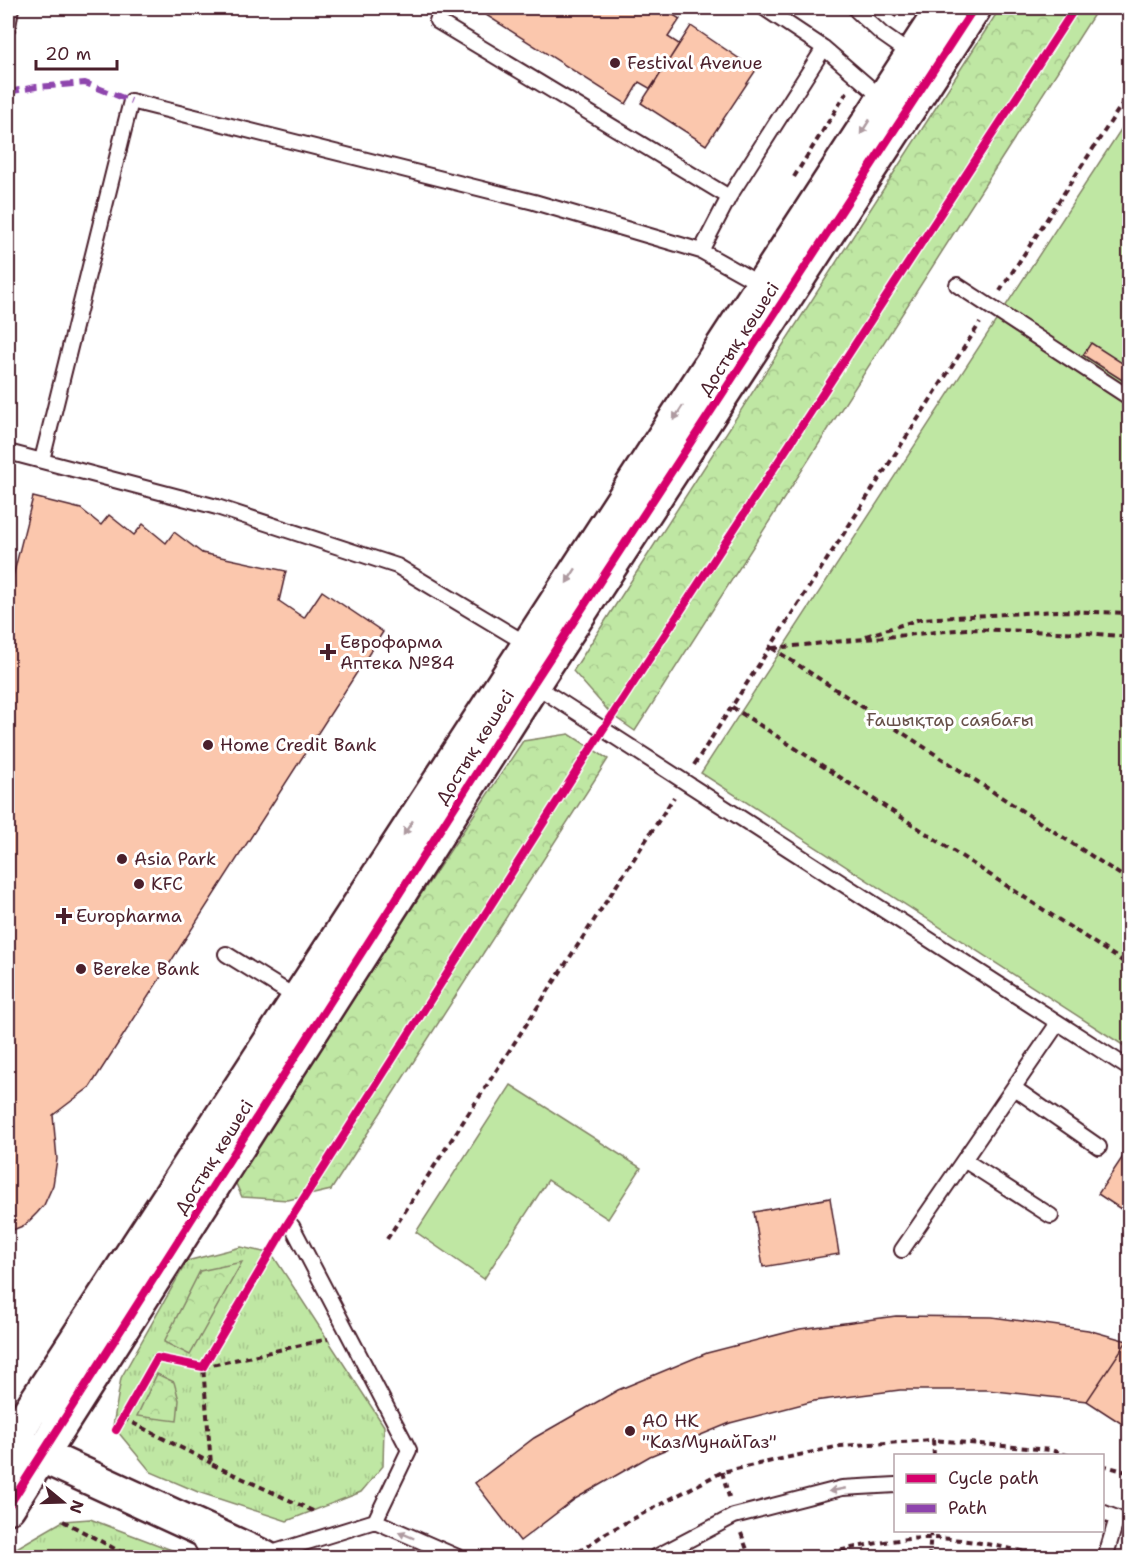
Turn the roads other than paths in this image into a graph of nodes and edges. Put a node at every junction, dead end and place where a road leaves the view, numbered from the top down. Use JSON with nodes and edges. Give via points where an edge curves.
{"nodes":[{"id":1,"x":11,"y":8,"type":"edge"},
{"id":2,"x":764,"y":8,"type":"edge"},
{"id":3,"x":858,"y":8,"type":"edge"},
{"id":4,"x":943,"y":8,"type":"edge"},
{"id":5,"x":974,"y":8,"type":"edge"},
{"id":6,"x":436,"y":21,"type":"dead end"},
{"id":7,"x":8,"y":27,"type":"edge"},
{"id":8,"x":824,"y":48,"type":"junction"},
{"id":9,"x":912,"y":55,"type":"junction"},
{"id":10,"x":894,"y":106,"type":"junction"},
{"id":11,"x":729,"y":197,"type":"junction"},
{"id":12,"x":701,"y":251,"type":"junction"},
{"id":13,"x":762,"y":285,"type":"junction"},
{"id":14,"x":957,"y":285,"type":"dead end"},
{"id":15,"x":1130,"y":398,"type":"edge"},
{"id":16,"x":8,"y":452,"type":"edge"},
{"id":17,"x":42,"y":460,"type":"junction"},
{"id":18,"x":527,"y":644,"type":"junction"},
{"id":19,"x":533,"y":684,"type":"junction"},
{"id":20,"x":226,"y":954,"type":"dead end"},
{"id":21,"x":297,"y":998,"type":"junction"},
{"id":22,"x":1058,"y":1023,"type":"junction"},
{"id":23,"x":1130,"y":1070,"type":"edge"},
{"id":24,"x":1014,"y":1088,"type":"junction"},
{"id":25,"x":1099,"y":1147,"type":"dead end"},
{"id":26,"x":964,"y":1160,"type":"junction"},
{"id":27,"x":1052,"y":1216,"type":"dead end"},
{"id":28,"x":292,"y":1226,"type":"dead end"},
{"id":29,"x":902,"y":1250,"type":"dead end"},
{"id":30,"x":8,"y":1442,"type":"edge"},
{"id":31,"x":41,"y":1455,"type":"junction"},
{"id":32,"x":894,"y":1485,"type":"edge"},
{"id":33,"x":8,"y":1507,"type":"edge"},
{"id":34,"x":1104,"y":1513,"type":"edge"},
{"id":35,"x":375,"y":1521,"type":"junction"},
{"id":36,"x":192,"y":1524,"type":"junction"},
{"id":37,"x":210,"y":1557,"type":"edge"},
{"id":38,"x":264,"y":1557,"type":"edge"},
{"id":39,"x":460,"y":1557,"type":"edge"},
{"id":40,"x":654,"y":1557,"type":"edge"},
{"id":41,"x":1105,"y":1557,"type":"edge"}],
"edges":[{"from":1,"to":7,"type":"lane"},
{"from":2,"to":8,"type":"lane"},
{"from":3,"to":9,"type":"lane","via":[[882,34]]},
{"from":4,"to":9,"type":"street","name":"Достық көшесі"},
{"from":5,"to":10,"type":"street","name":"Достық көшесі"},
{"from":6,"to":11,"type":"lane"},
{"from":8,"to":10,"type":"lane"},
{"from":8,"to":11,"type":"lane"},
{"from":9,"to":10,"type":"street","name":"Достық көшесі"},
{"from":10,"to":13,"type":"street","name":"Достық көшесі","one_way":true},
{"from":10,"to":19,"type":"street","name":"Достық көшесі"},
{"from":11,"to":12,"type":"lane"},
{"from":12,"to":13,"type":"lane"},
{"from":12,"to":17,"type":"lane","via":[[534,202],[131,101]]},
{"from":13,"to":18,"type":"street","name":"Достық көшесі","one_way":true},
{"from":14,"to":15,"type":"lane"},
{"from":16,"to":17,"type":"lane"},
{"from":17,"to":18,"type":"lane","via":[[217,507],[397,566]]},
{"from":18,"to":21,"type":"street","name":"Достық көшесі","one_way":true},
{"from":19,"to":22,"type":"lane"},
{"from":19,"to":31,"type":"street","name":"Достық көшесі"},
{"from":20,"to":21,"type":"lane"},
{"from":21,"to":30,"type":"street","name":"Достық көшесі"},
{"from":22,"to":23,"type":"lane"},
{"from":22,"to":24,"type":"lane"},
{"from":24,"to":25,"type":"lane"},
{"from":24,"to":26,"type":"lane"},
{"from":26,"to":27,"type":"lane"},
{"from":26,"to":29,"type":"lane"},
{"from":28,"to":35,"type":"lane","via":[[409,1450]]},
{"from":30,"to":31,"type":"street"},
{"from":31,"to":33,"type":"street","name":"Достық көшесі"},
{"from":31,"to":36,"type":"street"},
{"from":32,"to":40,"type":"lane","one_way":true,"via":[[842,1488],[734,1516]]},
{"from":34,"to":41,"type":"lane","via":[[1117,1518]]},
{"from":35,"to":38,"type":"lane"},
{"from":39,"to":35,"type":"lane","one_way":true},
{"from":36,"to":37,"type":"lane"},
{"from":36,"to":38,"type":"street"}]}
